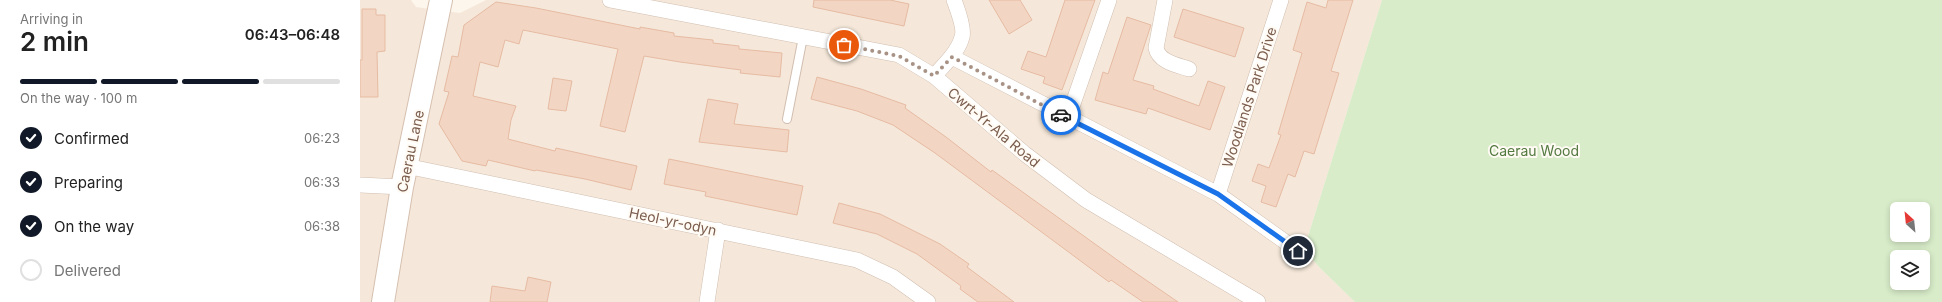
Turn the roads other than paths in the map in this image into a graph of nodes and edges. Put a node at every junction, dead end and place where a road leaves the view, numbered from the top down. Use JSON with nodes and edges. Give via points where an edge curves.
{"nodes":[{"id":1,"x":441,"y":0,"type":"edge"},
{"id":2,"x":610,"y":0,"type":"edge"},
{"id":3,"x":954,"y":0,"type":"edge"},
{"id":4,"x":1109,"y":0,"type":"edge"},
{"id":5,"x":1165,"y":0,"type":"edge"},
{"id":6,"x":1281,"y":0,"type":"edge"},
{"id":7,"x":803,"y":37,"type":"junction"},
{"id":8,"x":952,"y":57,"type":"junction"},
{"id":9,"x":1189,"y":69,"type":"dead end"},
{"id":10,"x":934,"y":76,"type":"junction"},
{"id":11,"x":1068,"y":118,"type":"junction"},
{"id":12,"x":787,"y":119,"type":"dead end"},
{"id":13,"x":406,"y":166,"type":"junction"},
{"id":14,"x":360,"y":185,"type":"edge"},
{"id":15,"x":402,"y":187,"type":"junction"},
{"id":16,"x":1218,"y":194,"type":"junction"},
{"id":17,"x":718,"y":230,"type":"junction"},
{"id":18,"x":1298,"y":251,"type":"dead end"},
{"id":19,"x":383,"y":302,"type":"edge"},
{"id":20,"x":707,"y":302,"type":"edge"},
{"id":21,"x":928,"y":302,"type":"edge"},
{"id":22,"x":1258,"y":302,"type":"edge"}],
"edges":[{"from":1,"to":13,"type":"street","name":"Caerau Lane"},
{"from":2,"to":7,"type":"street","name":"Cwrt-Yr-Ala Road"},
{"from":3,"to":8,"type":"street","via":[[963,36]]},
{"from":4,"to":11,"type":"street"},
{"from":5,"to":9,"type":"street","via":[[1157,52],[1160,58]]},
{"from":6,"to":16,"type":"street","name":"Woodlands Park Drive"},
{"from":7,"to":10,"type":"street","name":"Cwrt-Yr-Ala Road","via":[[899,56]]},
{"from":7,"to":12,"type":"lane"},
{"from":8,"to":10,"type":"street"},
{"from":8,"to":11,"type":"street"},
{"from":10,"to":22,"type":"street","name":"Cwrt-Yr-Ala Road","via":[[1025,154],[1086,200]]},
{"from":11,"to":16,"type":"street"},
{"from":13,"to":15,"type":"street","name":"Caerau Lane"},
{"from":13,"to":17,"type":"street","name":"Heol-yr-odyn"},
{"from":14,"to":15,"type":"street"},
{"from":15,"to":19,"type":"street","name":"Caerau Lane"},
{"from":16,"to":18,"type":"street"},
{"from":17,"to":20,"type":"street"},
{"from":17,"to":21,"type":"street","name":"Heol-yr-odyn","via":[[856,260],[893,277]]}]}
